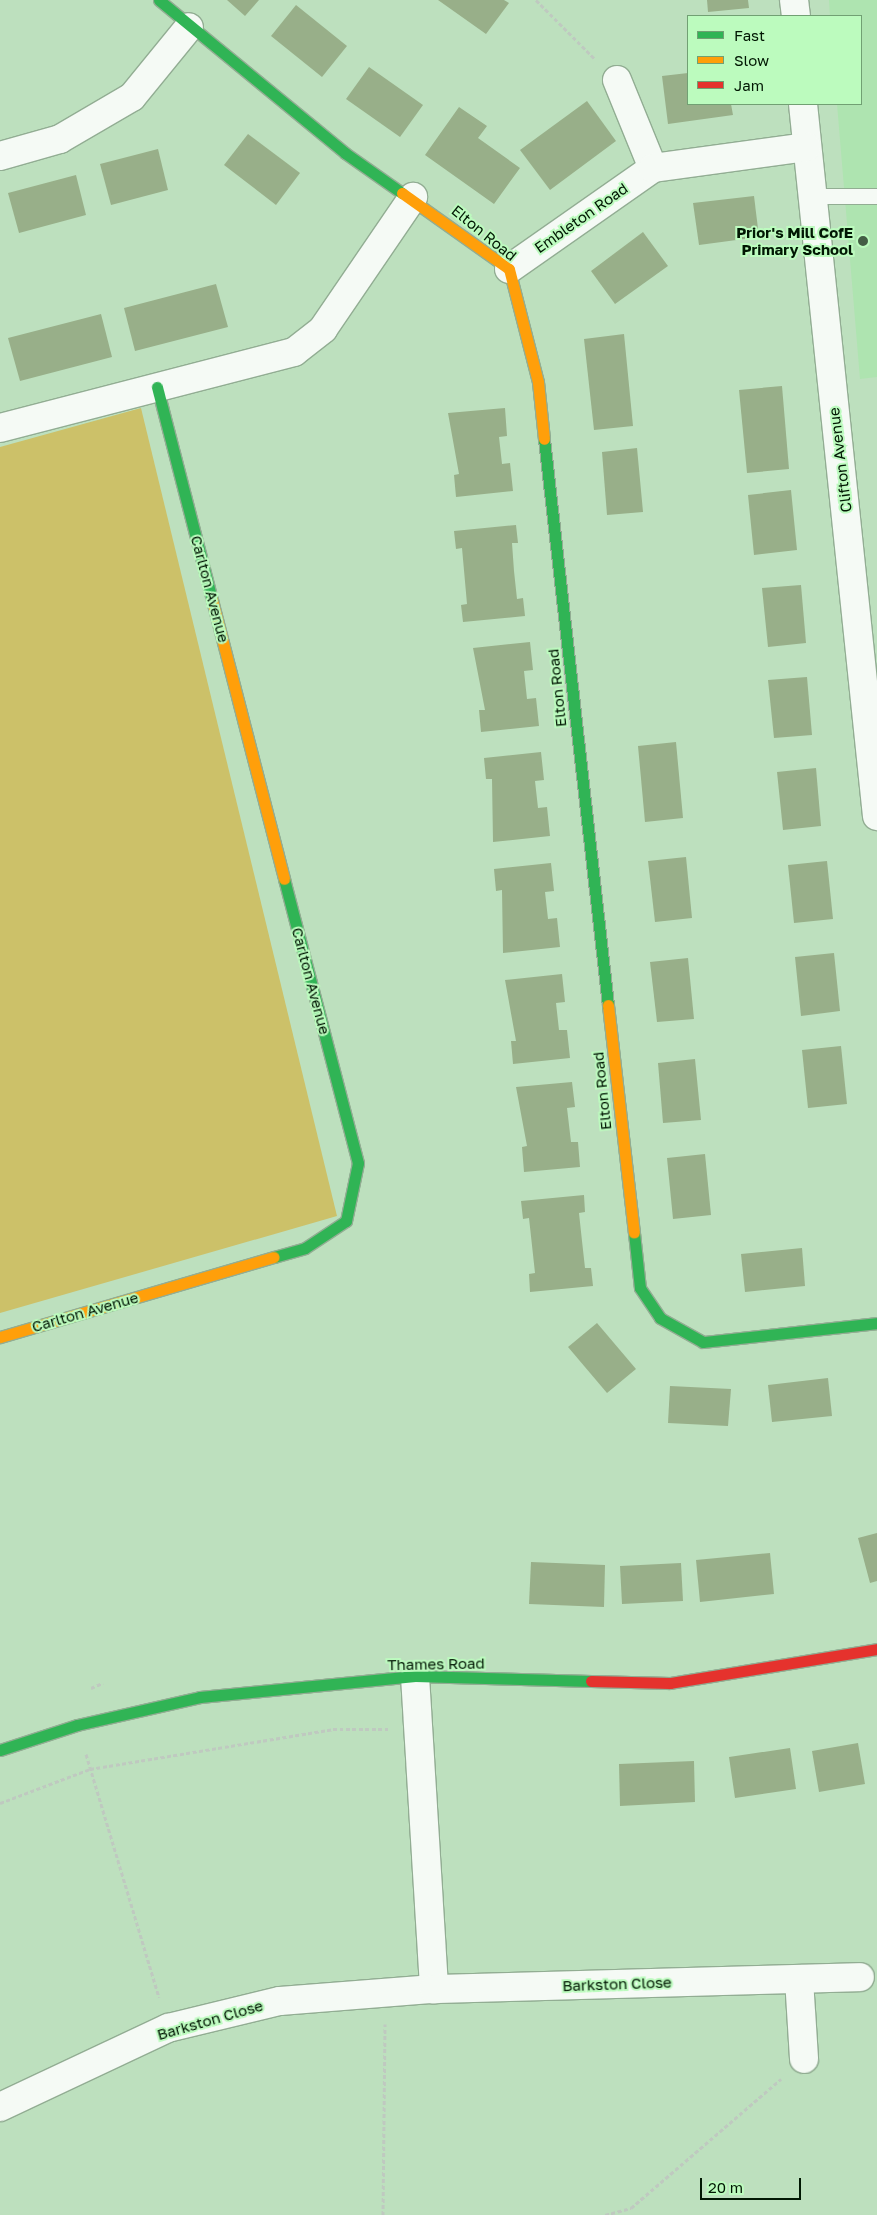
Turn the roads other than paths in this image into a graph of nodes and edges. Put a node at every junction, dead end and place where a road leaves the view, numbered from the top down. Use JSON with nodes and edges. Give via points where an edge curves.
{"nodes":[{"id":1,"x":159,"y":0,"type":"edge"},
{"id":2,"x":794,"y":0,"type":"edge"},
{"id":3,"x":796,"y":15,"type":"edge"},
{"id":4,"x":189,"y":27,"type":"junction"},
{"id":5,"x":617,"y":80,"type":"road end"},
{"id":6,"x":803,"y":105,"type":"edge"},
{"id":7,"x":807,"y":147,"type":"junction"},
{"id":8,"x":0,"y":156,"type":"edge"},
{"id":9,"x":653,"y":168,"type":"junction"},
{"id":10,"x":412,"y":196,"type":"junction"},
{"id":11,"x":810,"y":196,"type":"junction"},
{"id":12,"x":877,"y":196,"type":"edge"},
{"id":13,"x":509,"y":269,"type":"junction"},
{"id":14,"x":157,"y":387,"type":"junction"},
{"id":15,"x":0,"y":428,"type":"edge"},
{"id":16,"x":867,"y":602,"type":"edge"},
{"id":17,"x":877,"y":816,"type":"edge"},
{"id":18,"x":877,"y":1323,"type":"edge"},
{"id":19,"x":0,"y":1337,"type":"edge"},
{"id":20,"x":877,"y":1649,"type":"edge"},
{"id":21,"x":415,"y":1676,"type":"junction"},
{"id":22,"x":0,"y":1750,"type":"edge"},
{"id":23,"x":860,"y":1977,"type":"dead end"},
{"id":24,"x":800,"y":1979,"type":"junction"},
{"id":25,"x":434,"y":1989,"type":"junction"},
{"id":26,"x":804,"y":2058,"type":"road end"},
{"id":27,"x":0,"y":2107,"type":"edge"}],
"edges":[{"from":1,"to":4,"type":"street","name":"Elton Road"},
{"from":2,"to":3,"type":"street"},
{"from":4,"to":8,"type":"street","via":[[132,97],[60,140]]},
{"from":4,"to":10,"type":"street","name":"Elton Road","via":[[345,153]]},
{"from":5,"to":9,"type":"street"},
{"from":6,"to":7,"type":"street","name":"Clifton Avenue"},
{"from":7,"to":9,"type":"street","name":"Embleton Road"},
{"from":7,"to":11,"type":"street","name":"Clifton Avenue"},
{"from":9,"to":13,"type":"street","name":"Embleton Road"},
{"from":10,"to":13,"type":"street","name":"Elton Road"},
{"from":10,"to":14,"type":"street","via":[[323,329],[294,352]]},
{"from":11,"to":12,"type":"lane"},
{"from":11,"to":16,"type":"street","name":"Clifton Avenue"},
{"from":13,"to":18,"type":"street","name":"Elton Road","via":[[538,382],[640,1288],[660,1318],[703,1342]]},
{"from":14,"to":15,"type":"street"},
{"from":14,"to":19,"type":"street","name":"Carlton Avenue","via":[[358,1163],[346,1221],[305,1248]]},
{"from":16,"to":17,"type":"street","name":"Clifton Avenue"},
{"from":20,"to":21,"type":"street","name":"Thames Road","via":[[670,1683]]},
{"from":21,"to":22,"type":"street","name":"Thames Road","via":[[200,1698],[77,1725]]},
{"from":21,"to":25,"type":"street"},
{"from":23,"to":24,"type":"street","name":"Barkston Close"},
{"from":24,"to":25,"type":"street","name":"Barkston Close"},
{"from":24,"to":26,"type":"street"},
{"from":25,"to":27,"type":"street","name":"Barkston Close","via":[[280,2001],[168,2028]]}]}
